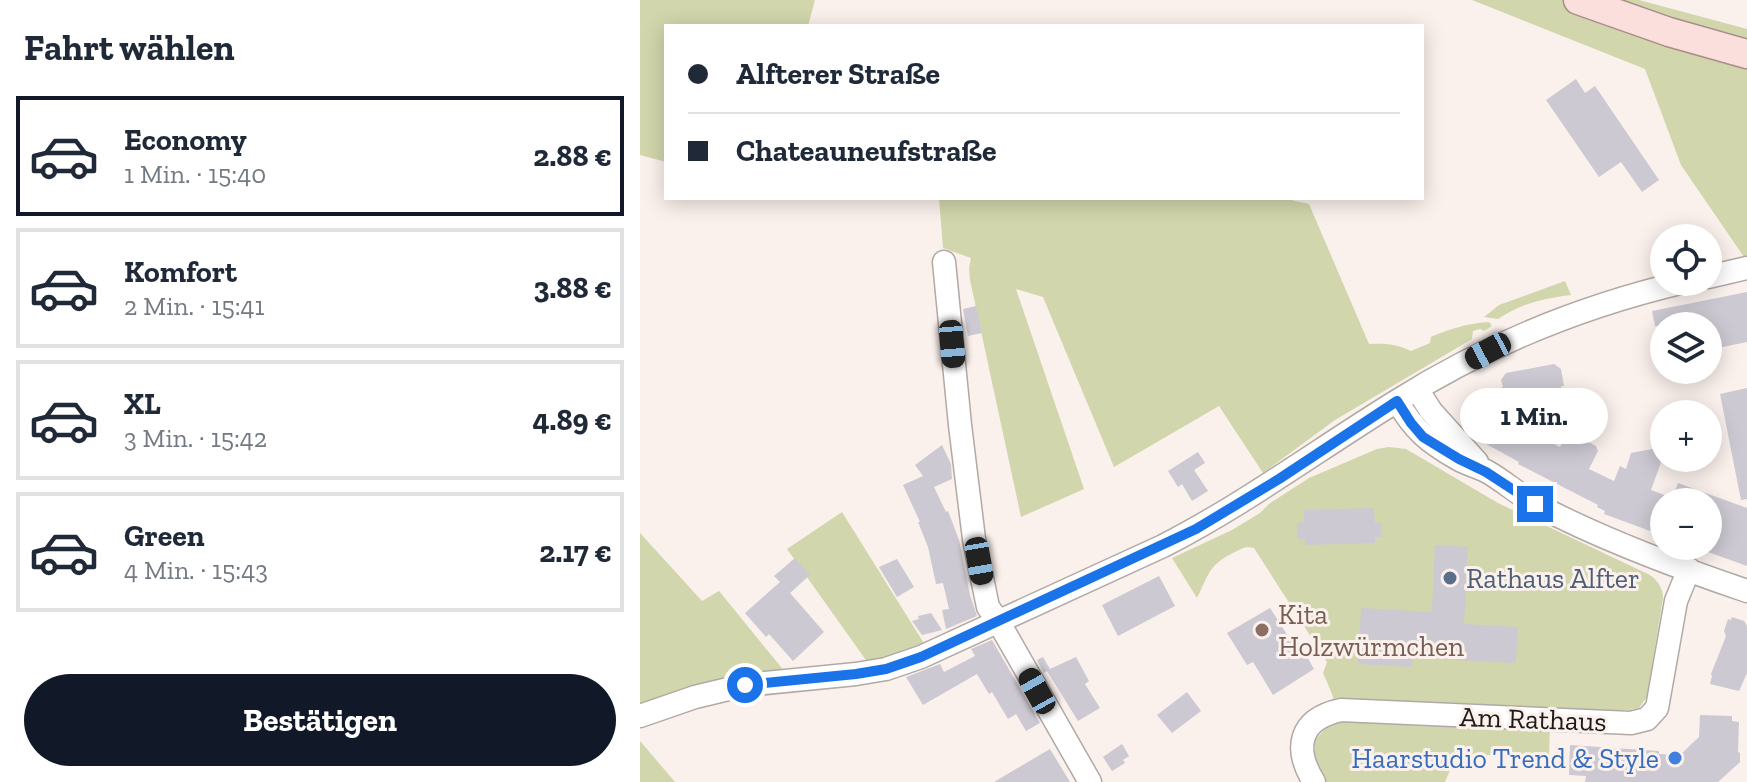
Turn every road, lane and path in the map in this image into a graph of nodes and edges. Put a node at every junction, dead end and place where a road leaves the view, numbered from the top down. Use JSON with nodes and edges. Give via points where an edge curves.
{"nodes":[{"id":1,"x":1578,"y":0,"type":"edge"},
{"id":2,"x":1747,"y":54,"type":"edge"},
{"id":3,"x":944,"y":262,"type":"dead end"},
{"id":4,"x":1747,"y":268,"type":"edge"},
{"id":5,"x":1722,"y":274,"type":"edge"},
{"id":6,"x":1650,"y":291,"type":"edge"},
{"id":7,"x":1417,"y":389,"type":"junction"},
{"id":8,"x":1397,"y":401,"type":"junction"},
{"id":9,"x":1486,"y":472,"type":"junction"},
{"id":10,"x":1689,"y":569,"type":"junction"},
{"id":11,"x":1747,"y":591,"type":"edge"},
{"id":12,"x":998,"y":621,"type":"junction"},
{"id":13,"x":640,"y":716,"type":"edge"},
{"id":14,"x":1310,"y":775,"type":"edge"},
{"id":15,"x":1090,"y":782,"type":"edge"}],
"edges":[{"from":1,"to":2,"type":"main road"},
{"from":3,"to":12,"type":"street","via":[[974,539],[988,607]]},
{"from":4,"to":5,"type":"street"},
{"from":6,"to":7,"type":"street","via":[[1513,338]]},
{"from":7,"to":8,"type":"street"},
{"from":7,"to":9,"type":"street"},
{"from":8,"to":9,"type":"street","via":[[1423,437]]},
{"from":8,"to":12,"type":"street","via":[[1196,529]]},
{"from":9,"to":10,"type":"street","via":[[1535,504]]},
{"from":10,"to":11,"type":"street"},
{"from":10,"to":14,"type":"street","name":"Am Rathaus","via":[[1676,601],[1657,708],[1647,719],[1631,723],[1341,710],[1310,724],[1302,740]]},
{"from":12,"to":13,"type":"street","via":[[886,669],[745,685]]},
{"from":12,"to":15,"type":"street"}]}
